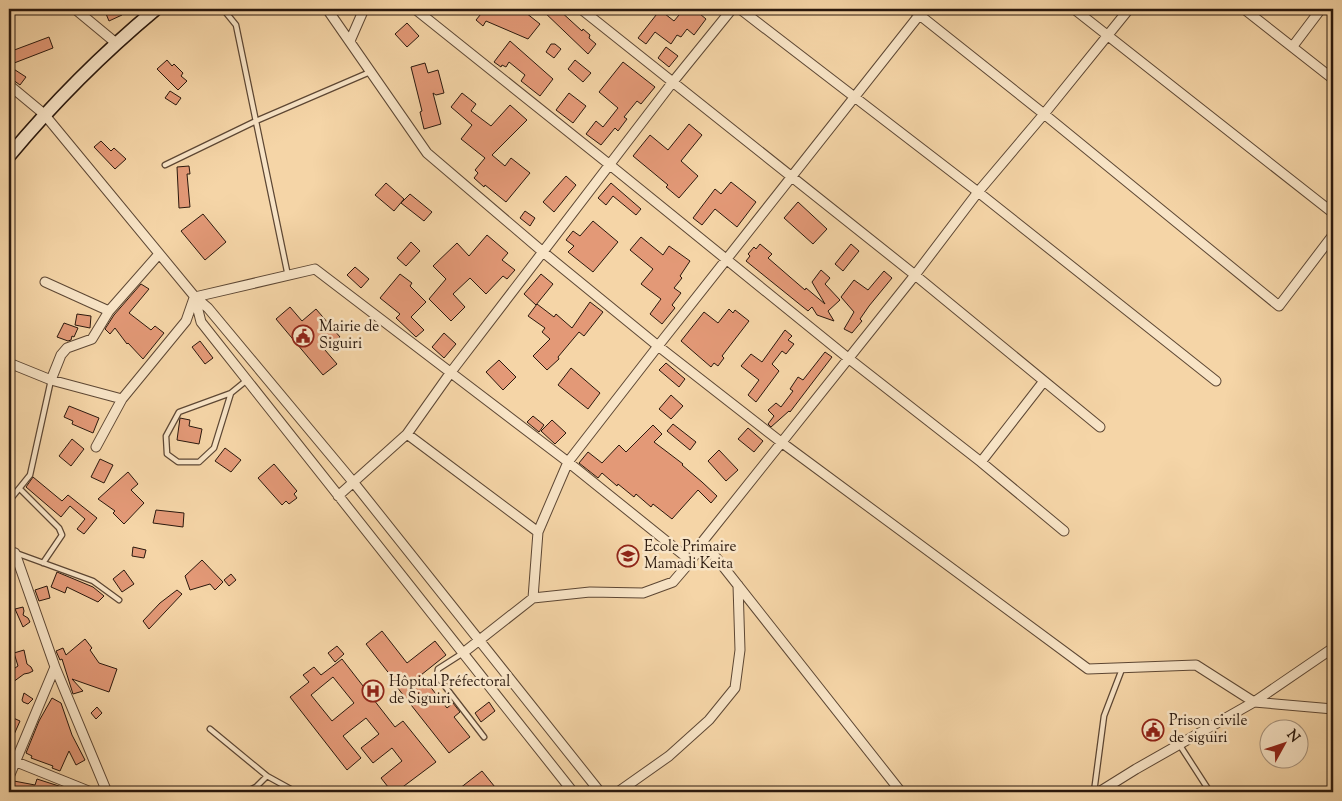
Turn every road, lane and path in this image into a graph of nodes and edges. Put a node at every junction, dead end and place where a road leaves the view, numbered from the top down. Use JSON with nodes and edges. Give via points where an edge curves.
{"nodes":[{"id":1,"x":75,"y":9,"type":"edge"},
{"id":2,"x":156,"y":9,"type":"edge"},
{"id":3,"x":223,"y":9,"type":"edge"},
{"id":4,"x":327,"y":9,"type":"edge"},
{"id":5,"x":364,"y":9,"type":"edge"},
{"id":6,"x":415,"y":9,"type":"edge"},
{"id":7,"x":580,"y":9,"type":"edge"},
{"id":8,"x":732,"y":9,"type":"edge"},
{"id":9,"x":740,"y":9,"type":"edge"},
{"id":10,"x":912,"y":9,"type":"edge"},
{"id":11,"x":1074,"y":9,"type":"edge"},
{"id":12,"x":1129,"y":9,"type":"edge"},
{"id":13,"x":1244,"y":9,"type":"edge"},
{"id":14,"x":1321,"y":9,"type":"edge"},
{"id":15,"x":922,"y":12,"type":"edge"},
{"id":16,"x":1108,"y":36,"type":"junction"},
{"id":17,"x":350,"y":41,"type":"junction"},
{"id":18,"x":116,"y":43,"type":"junction"},
{"id":19,"x":1293,"y":46,"type":"junction"},
{"id":20,"x":370,"y":72,"type":"junction"},
{"id":21,"x":1333,"y":79,"type":"edge"},
{"id":22,"x":672,"y":83,"type":"junction"},
{"id":23,"x":9,"y":85,"type":"edge"},
{"id":24,"x":855,"y":98,"type":"junction"},
{"id":25,"x":44,"y":114,"type":"junction"},
{"id":26,"x":1044,"y":114,"type":"junction"},
{"id":27,"x":256,"y":121,"type":"junction"},
{"id":28,"x":9,"y":156,"type":"edge"},
{"id":29,"x":165,"y":165,"type":"dead end"},
{"id":30,"x":610,"y":165,"type":"junction"},
{"id":31,"x":792,"y":176,"type":"junction"},
{"id":32,"x":978,"y":192,"type":"junction"},
{"id":33,"x":1333,"y":213,"type":"edge"},
{"id":34,"x":1333,"y":235,"type":"edge"},
{"id":35,"x":543,"y":252,"type":"junction"},
{"id":36,"x":159,"y":254,"type":"junction"},
{"id":37,"x":728,"y":259,"type":"junction"},
{"id":38,"x":915,"y":275,"type":"junction"},
{"id":39,"x":288,"y":276,"type":"junction"},
{"id":40,"x":45,"y":282,"type":"dead end"},
{"id":41,"x":194,"y":297,"type":"junction"},
{"id":42,"x":109,"y":312,"type":"junction"},
{"id":43,"x":658,"y":346,"type":"junction"},
{"id":44,"x":848,"y":358,"type":"junction"},
{"id":45,"x":9,"y":363,"type":"edge"},
{"id":46,"x":452,"y":372,"type":"junction"},
{"id":47,"x":51,"y":380,"type":"junction"},
{"id":48,"x":247,"y":380,"type":"junction"},
{"id":49,"x":1216,"y":380,"type":"dead end"},
{"id":50,"x":1044,"y":381,"type":"junction"},
{"id":51,"x":231,"y":393,"type":"junction"},
{"id":52,"x":122,"y":399,"type":"junction"},
{"id":53,"x":1100,"y":428,"type":"dead end"},
{"id":54,"x":406,"y":434,"type":"junction"},
{"id":55,"x":782,"y":442,"type":"junction"},
{"id":56,"x":96,"y":447,"type":"dead end"},
{"id":57,"x":568,"y":462,"type":"junction"},
{"id":58,"x":981,"y":462,"type":"junction"},
{"id":59,"x":354,"y":482,"type":"junction"},
{"id":60,"x":20,"y":489,"type":"junction"},
{"id":61,"x":338,"y":496,"type":"junction"},
{"id":62,"x":9,"y":501,"type":"edge"},
{"id":63,"x":1064,"y":531,"type":"dead end"},
{"id":64,"x":538,"y":532,"type":"junction"},
{"id":65,"x":703,"y":541,"type":"junction"},
{"id":66,"x":12,"y":552,"type":"edge"},
{"id":67,"x":691,"y":561,"type":"junction"},
{"id":68,"x":43,"y":563,"type":"junction"},
{"id":69,"x":738,"y":585,"type":"junction"},
{"id":70,"x":533,"y":598,"type":"junction"},
{"id":71,"x":119,"y":600,"type":"dead end"},
{"id":72,"x":479,"y":640,"type":"junction"},
{"id":73,"x":1333,"y":648,"type":"edge"},
{"id":74,"x":463,"y":653,"type":"junction"},
{"id":75,"x":55,"y":667,"type":"junction"},
{"id":76,"x":1122,"y":667,"type":"junction"},
{"id":77,"x":1254,"y":702,"type":"junction"},
{"id":78,"x":1333,"y":709,"type":"edge"},
{"id":79,"x":210,"y":729,"type":"dead end"},
{"id":80,"x":484,"y":737,"type":"dead end"},
{"id":81,"x":1179,"y":744,"type":"junction"},
{"id":82,"x":12,"y":761,"type":"edge"},
{"id":83,"x":267,"y":776,"type":"junction"},
{"id":84,"x":9,"y":777,"type":"edge"},
{"id":85,"x":91,"y":792,"type":"edge"},
{"id":86,"x":107,"y":792,"type":"edge"},
{"id":87,"x":246,"y":792,"type":"edge"},
{"id":88,"x":296,"y":792,"type":"edge"},
{"id":89,"x":573,"y":792,"type":"edge"},
{"id":90,"x":600,"y":792,"type":"edge"},
{"id":91,"x":618,"y":792,"type":"edge"},
{"id":92,"x":901,"y":792,"type":"edge"},
{"id":93,"x":1094,"y":792,"type":"edge"},
{"id":94,"x":1099,"y":792,"type":"edge"},
{"id":95,"x":1210,"y":792,"type":"edge"}],
"edges":[{"from":1,"to":18,"type":"street"},
{"from":2,"to":18,"type":"street"},
{"from":3,"to":27,"type":"lane","via":[[236,25]]},
{"from":4,"to":17,"type":"street"},
{"from":5,"to":17,"type":"street"},
{"from":6,"to":30,"type":"street"},
{"from":7,"to":22,"type":"street"},
{"from":8,"to":22,"type":"street"},
{"from":9,"to":24,"type":"street"},
{"from":10,"to":15,"type":"street"},
{"from":11,"to":16,"type":"street"},
{"from":12,"to":16,"type":"street"},
{"from":13,"to":19,"type":"street"},
{"from":14,"to":19,"type":"street"},
{"from":15,"to":24,"type":"street"},
{"from":15,"to":26,"type":"street"},
{"from":16,"to":26,"type":"street"},
{"from":16,"to":33,"type":"street"},
{"from":17,"to":20,"type":"street"},
{"from":18,"to":25,"type":"street"},
{"from":19,"to":21,"type":"street"},
{"from":20,"to":27,"type":"lane"},
{"from":20,"to":35,"type":"street","via":[[427,154]]},
{"from":22,"to":30,"type":"street"},
{"from":22,"to":31,"type":"street"},
{"from":23,"to":25,"type":"street"},
{"from":24,"to":31,"type":"street"},
{"from":24,"to":32,"type":"street"},
{"from":25,"to":28,"type":"street"},
{"from":25,"to":36,"type":"street"},
{"from":26,"to":32,"type":"street"},
{"from":26,"to":34,"type":"street","via":[[1279,306]]},
{"from":27,"to":29,"type":"lane"},
{"from":27,"to":39,"type":"lane"},
{"from":30,"to":35,"type":"street"},
{"from":30,"to":37,"type":"street"},
{"from":31,"to":37,"type":"street"},
{"from":31,"to":38,"type":"street"},
{"from":32,"to":38,"type":"street"},
{"from":32,"to":49,"type":"street"},
{"from":35,"to":43,"type":"street"},
{"from":35,"to":46,"type":"street"},
{"from":36,"to":41,"type":"street"},
{"from":36,"to":42,"type":"street"},
{"from":37,"to":43,"type":"street"},
{"from":37,"to":44,"type":"street"},
{"from":38,"to":44,"type":"street"},
{"from":38,"to":50,"type":"street"},
{"from":39,"to":41,"type":"street"},
{"from":39,"to":46,"type":"street","via":[[315,269]]},
{"from":40,"to":42,"type":"street"},
{"from":41,"to":48,"type":"street","via":[[201,322]]},
{"from":41,"to":52,"type":"street","via":[[186,321]]},
{"from":41,"to":59,"type":"street","via":[[208,308]]},
{"from":42,"to":47,"type":"street","via":[[92,339],[68,348],[61,355]]},
{"from":43,"to":55,"type":"street"},
{"from":43,"to":57,"type":"street"},
{"from":44,"to":55,"type":"street"},
{"from":44,"to":58,"type":"street"},
{"from":45,"to":47,"type":"street"},
{"from":46,"to":54,"type":"street"},
{"from":46,"to":57,"type":"street"},
{"from":47,"to":52,"type":"street"},
{"from":47,"to":60,"type":"lane","via":[[30,475]]},
{"from":48,"to":51,"type":"lane"},
{"from":48,"to":61,"type":"street"},
{"from":50,"to":53,"type":"street"},
{"from":50,"to":58,"type":"street"},
{"from":51,"to":51,"type":"lane","via":[[179,412],[166,436],[167,454],[178,462],[198,462],[214,448]]},
{"from":52,"to":56,"type":"street"},
{"from":54,"to":59,"type":"street"},
{"from":54,"to":64,"type":"street"},
{"from":55,"to":65,"type":"street"},
{"from":55,"to":76,"type":"street","via":[[1088,669]]},
{"from":57,"to":64,"type":"street"},
{"from":57,"to":67,"type":"street"},
{"from":58,"to":63,"type":"street"},
{"from":59,"to":61,"type":"street"},
{"from":59,"to":72,"type":"street"},
{"from":60,"to":62,"type":"lane"},
{"from":60,"to":68,"type":"lane","via":[[59,528],[62,535]]},
{"from":61,"to":74,"type":"street"},
{"from":64,"to":70,"type":"street"},
{"from":65,"to":67,"type":"street"},
{"from":65,"to":69,"type":"street"},
{"from":66,"to":68,"type":"lane"},
{"from":66,"to":75,"type":"street"},
{"from":67,"to":70,"type":"street","via":[[672,582],[643,592],[590,592]]},
{"from":68,"to":71,"type":"lane","via":[[93,581]]},
{"from":69,"to":91,"type":"street","via":[[740,650],[735,688],[709,720],[669,756]]},
{"from":69,"to":92,"type":"street"},
{"from":70,"to":72,"type":"street"},
{"from":72,"to":74,"type":"street"},
{"from":72,"to":90,"type":"street"},
{"from":73,"to":77,"type":"street"},
{"from":74,"to":80,"type":"lane","via":[[438,670],[437,676]]},
{"from":74,"to":89,"type":"street"},
{"from":75,"to":82,"type":"street"},
{"from":75,"to":86,"type":"street"},
{"from":76,"to":77,"type":"street","via":[[1196,665]]},
{"from":76,"to":93,"type":"lane","via":[[1104,716]]},
{"from":77,"to":78,"type":"street"},
{"from":77,"to":81,"type":"street"},
{"from":79,"to":83,"type":"lane"},
{"from":81,"to":94,"type":"street"},
{"from":81,"to":95,"type":"lane"},
{"from":82,"to":84,"type":"street"},
{"from":82,"to":85,"type":"street"},
{"from":83,"to":87,"type":"lane"},
{"from":83,"to":88,"type":"lane"}]}
